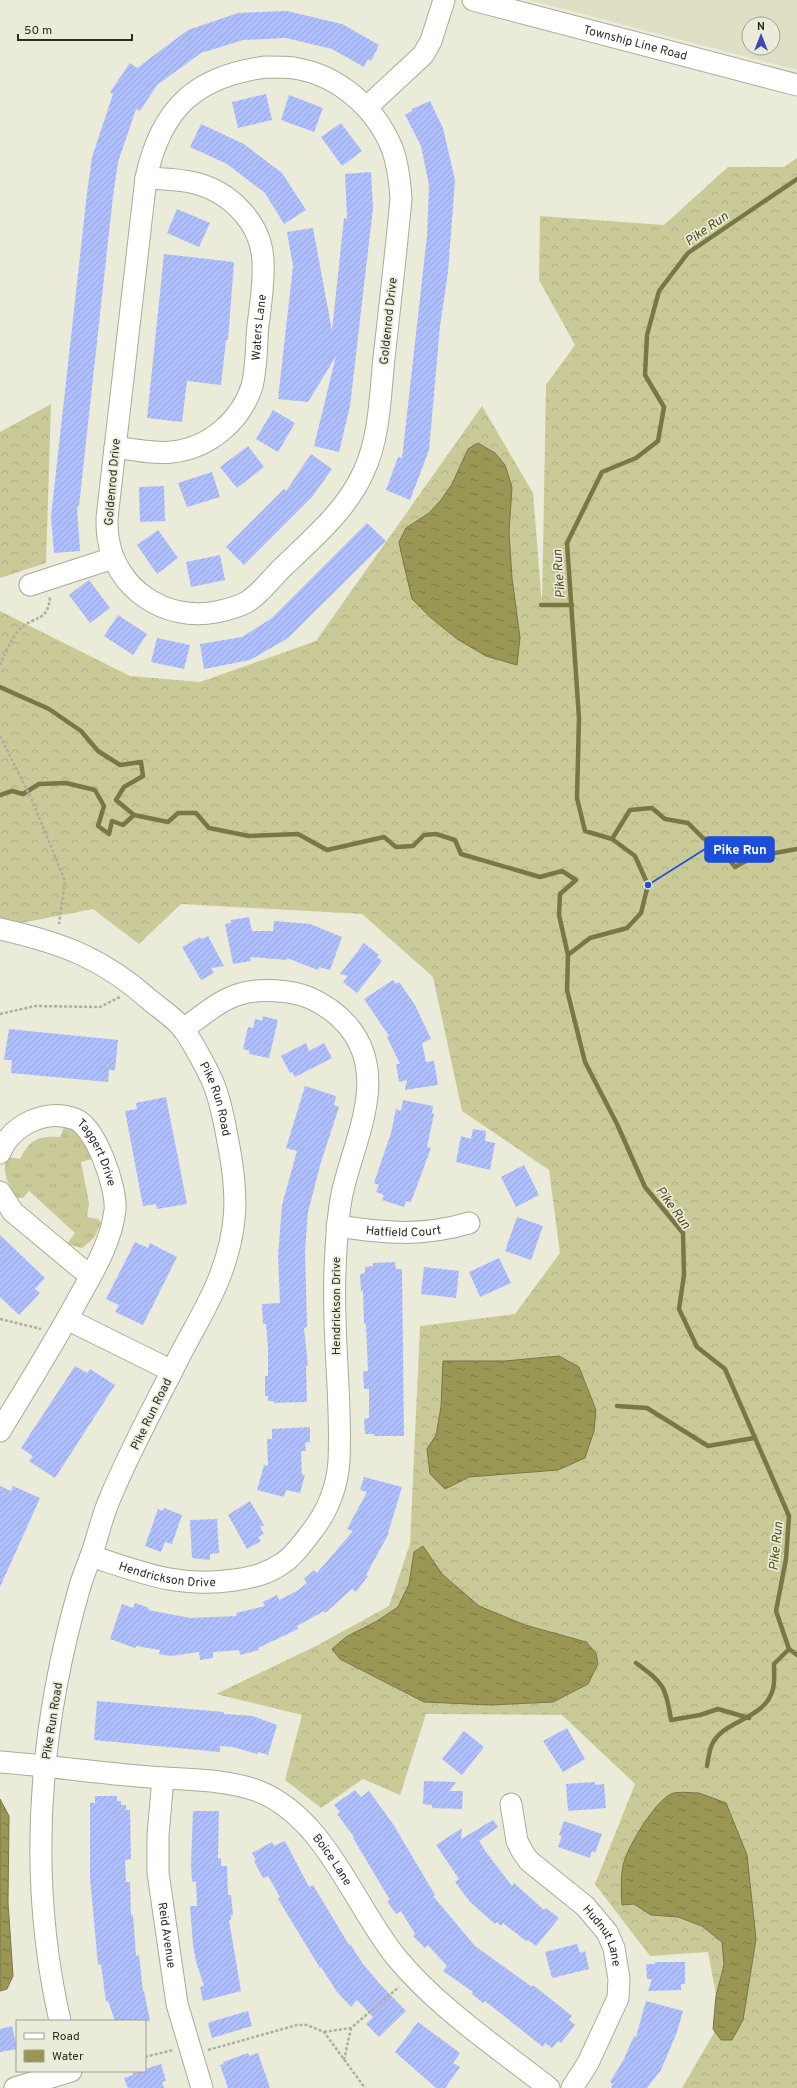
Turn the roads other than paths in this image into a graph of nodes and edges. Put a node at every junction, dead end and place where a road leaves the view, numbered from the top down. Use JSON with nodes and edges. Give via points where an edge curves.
{"nodes":[{"id":1,"x":444,"y":0,"type":"edge"},
{"id":2,"x":473,"y":0,"type":"edge"},
{"id":3,"x":797,"y":85,"type":"edge"},
{"id":4,"x":367,"y":107,"type":"junction"},
{"id":5,"x":146,"y":178,"type":"junction"},
{"id":6,"x":115,"y":447,"type":"junction"},
{"id":7,"x":113,"y":558,"type":"junction"},
{"id":8,"x":30,"y":585,"type":"dead end"},
{"id":9,"x":0,"y":929,"type":"edge"},
{"id":10,"x":183,"y":1029,"type":"junction"},
{"id":11,"x":0,"y":1153,"type":"edge"},
{"id":12,"x":0,"y":1192,"type":"edge"},
{"id":13,"x":469,"y":1223,"type":"dead end"},
{"id":14,"x":337,"y":1226,"type":"junction"},
{"id":15,"x":90,"y":1276,"type":"junction"},
{"id":16,"x":67,"y":1319,"type":"junction"},
{"id":17,"x":172,"y":1371,"type":"junction"},
{"id":18,"x":0,"y":1431,"type":"edge"},
{"id":19,"x":91,"y":1556,"type":"junction"},
{"id":20,"x":0,"y":1762,"type":"edge"},
{"id":21,"x":45,"y":1765,"type":"junction"},
{"id":22,"x":163,"y":1778,"type":"junction"},
{"id":23,"x":511,"y":1804,"type":"dead end"},
{"id":24,"x":60,"y":2020,"type":"edge"},
{"id":25,"x":68,"y":2072,"type":"edge"},
{"id":26,"x":71,"y":2072,"type":"edge"},
{"id":27,"x":14,"y":2088,"type":"edge"},
{"id":28,"x":77,"y":2088,"type":"edge"},
{"id":29,"x":202,"y":2088,"type":"edge"},
{"id":30,"x":549,"y":2088,"type":"edge"},
{"id":31,"x":572,"y":2088,"type":"edge"}],
"edges":[{"from":1,"to":4,"type":"street","via":[[431,41],[423,55]]},
{"from":2,"to":3,"type":"street","name":"Township Line Road"},
{"from":4,"to":5,"type":"street","name":"Goldenrod Drive","via":[[349,91],[327,78],[294,68],[266,67],[240,71],[214,80],[190,96],[174,112],[156,140]]},
{"from":4,"to":7,"type":"street","name":"Goldenrod Drive","via":[[381,126],[392,148],[399,174],[401,199],[378,422],[364,471],[333,518],[247,602],[227,609],[203,614],[179,613],[157,605],[137,593],[122,575]]},
{"from":5,"to":6,"type":"street","name":"Goldenrod Drive"},
{"from":5,"to":6,"type":"street","name":"Waters Lane","via":[[194,183],[218,191],[238,207],[252,224],[260,242],[264,261],[252,385],[233,420],[219,434],[200,444],[172,452]]},
{"from":6,"to":7,"type":"street","name":"Goldenrod Drive","via":[[107,518]]},
{"from":7,"to":8,"type":"street"},
{"from":9,"to":10,"type":"street","name":"Pike Run Road","via":[[35,937],[108,966],[134,985]]},
{"from":10,"to":14,"type":"street","name":"Hendrickson Drive","via":[[223,1002],[240,994],[276,991],[305,996],[323,1004],[339,1015],[357,1036],[364,1049],[367,1063],[368,1095]]},
{"from":10,"to":17,"type":"street","name":"Pike Run Road","via":[[214,1084],[222,1110],[235,1178],[236,1208],[233,1230],[220,1276]]},
{"from":11,"to":15,"type":"street","name":"Taggert Drive","via":[[14,1131],[31,1121],[54,1116],[76,1119],[91,1134],[103,1154],[115,1208],[111,1236]]},
{"from":12,"to":15,"type":"street","via":[[13,1212]]},
{"from":13,"to":14,"type":"street","name":"Hatfield Court","via":[[422,1233],[386,1233]]},
{"from":14,"to":19,"type":"street","name":"Hendrickson Drive","via":[[335,1275],[339,1462],[334,1493],[321,1520],[295,1553],[258,1577],[209,1584],[190,1583],[151,1576]]},
{"from":15,"to":16,"type":"street","name":"Taggert Drive"},
{"from":16,"to":17,"type":"street"},
{"from":16,"to":18,"type":"street","name":"Taggert Drive"},
{"from":17,"to":19,"type":"street","name":"Pike Run Road","via":[[110,1498]]},
{"from":19,"to":21,"type":"street","name":"Pike Run Road","via":[[81,1582],[69,1629],[50,1717]]},
{"from":20,"to":21,"type":"street","name":"Boice Lane"},
{"from":21,"to":22,"type":"street","name":"Boice Lane"},
{"from":21,"to":24,"type":"street","name":"Pike Run Road","via":[[41,1886],[49,1974]]},
{"from":22,"to":29,"type":"street","name":"Reid Avenue","via":[[158,1873],[177,2004]]},
{"from":22,"to":30,"type":"street","name":"Boice Lane","via":[[202,1780],[240,1786],[259,1792],[297,1816],[326,1850],[374,1927],[438,2002]]},
{"from":23,"to":31,"type":"street","name":"Hudnut Lane","via":[[516,1841],[522,1851],[530,1861],[585,1906],[607,1932],[614,1948],[619,1979],[618,1998],[588,2063]]},
{"from":25,"to":27,"type":"street"},
{"from":26,"to":28,"type":"street"}]}
